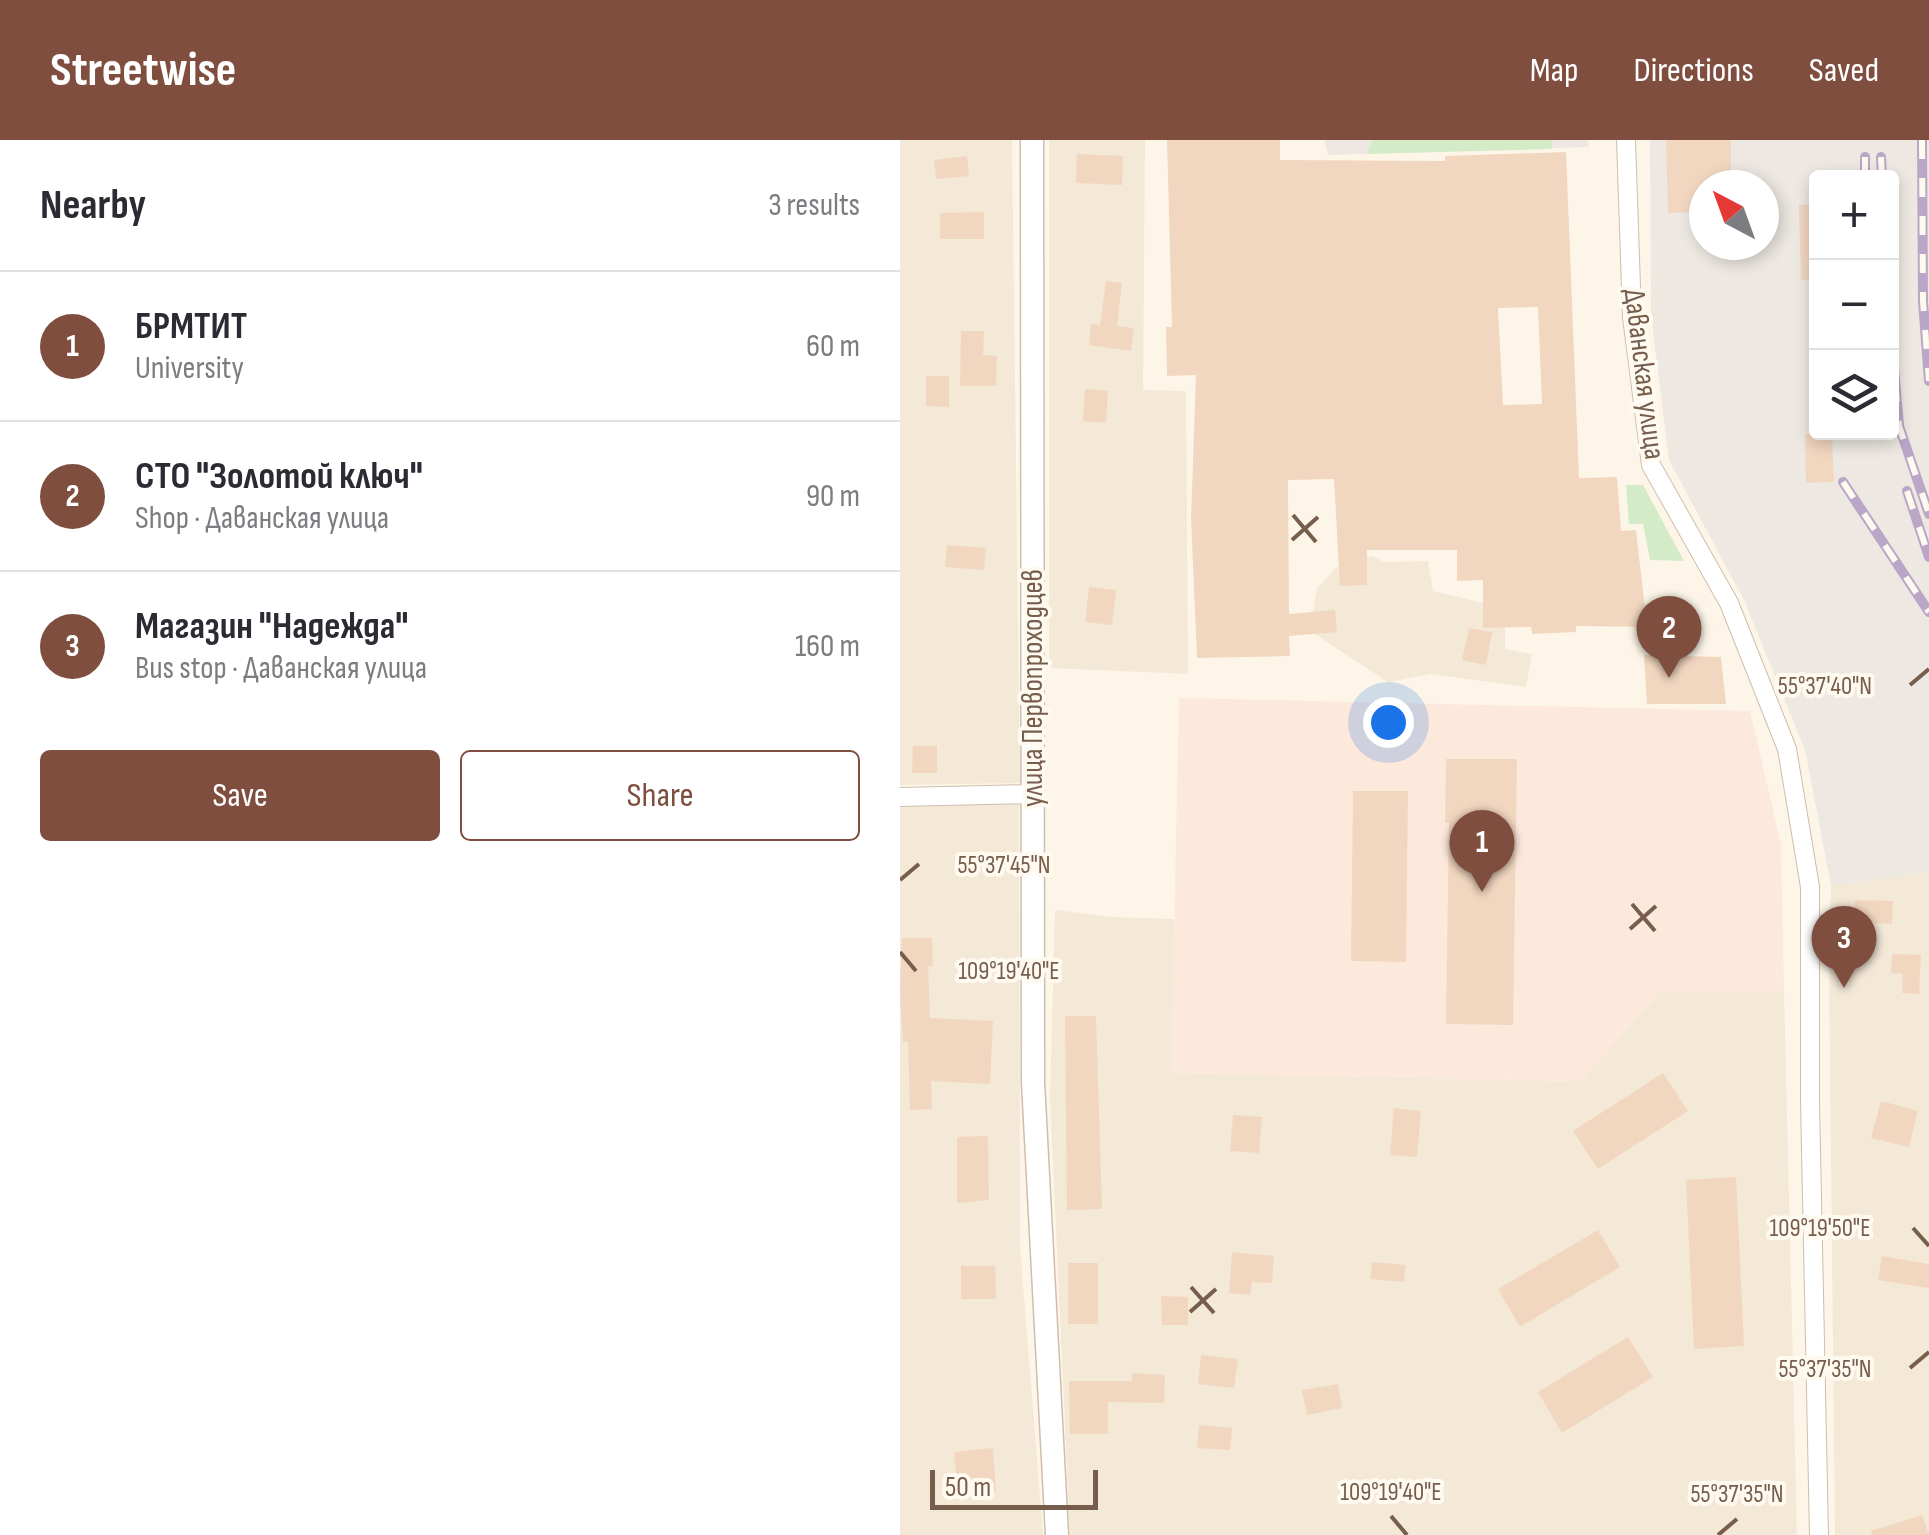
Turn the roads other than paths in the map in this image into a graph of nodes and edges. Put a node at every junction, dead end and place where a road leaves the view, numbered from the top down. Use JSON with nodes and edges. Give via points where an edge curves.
{"nodes":[{"id":1,"x":1032,"y":140,"type":"edge"},
{"id":2,"x":1626,"y":140,"type":"edge"},
{"id":3,"x":1033,"y":794,"type":"junction"},
{"id":4,"x":900,"y":797,"type":"edge"},
{"id":5,"x":1057,"y":1535,"type":"edge"},
{"id":6,"x":1818,"y":1535,"type":"edge"}],
"edges":[{"from":1,"to":3,"type":"street","name":"улица Первопроходцев"},
{"from":2,"to":6,"type":"street","name":"Даванская улица","via":[[1632,316],[1651,465],[1729,603],[1787,749],[1810,887]]},
{"from":3,"to":4,"type":"street"},
{"from":3,"to":5,"type":"street","name":"улица Первопроходцев","via":[[1034,1082]]}]}
